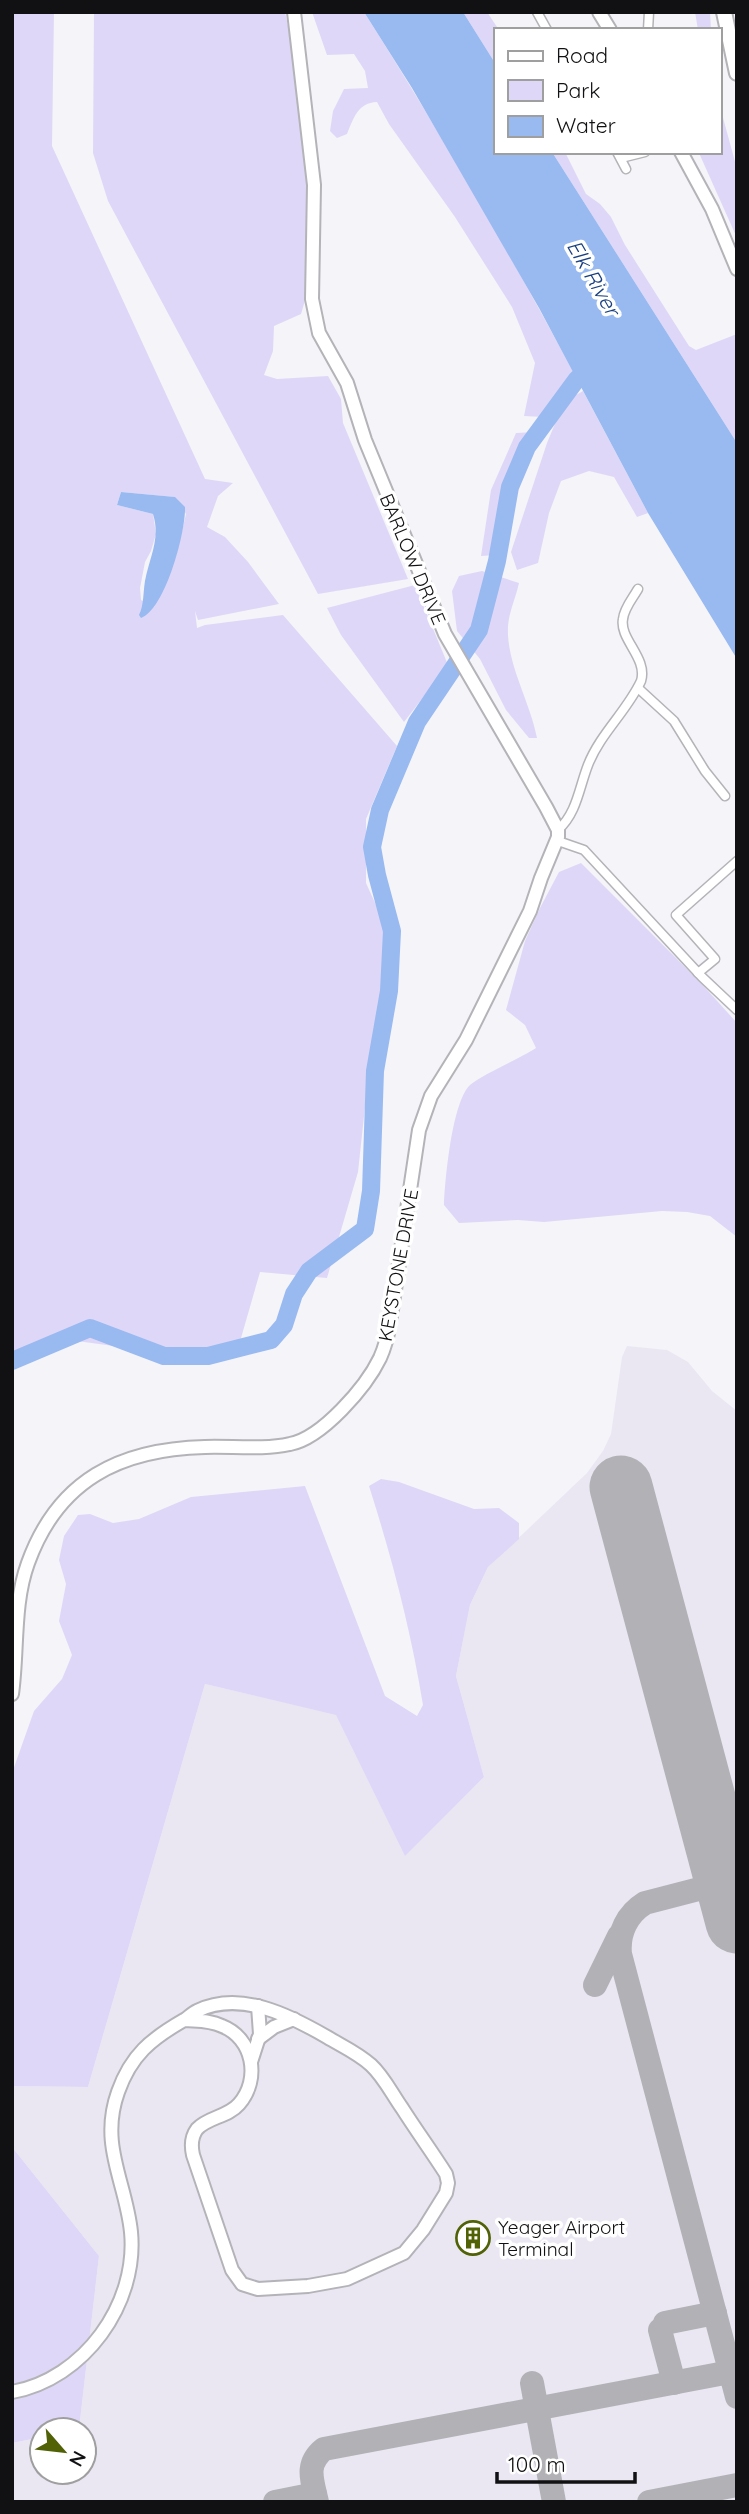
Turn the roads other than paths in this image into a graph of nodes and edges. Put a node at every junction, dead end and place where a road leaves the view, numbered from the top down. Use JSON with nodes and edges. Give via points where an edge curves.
{"nodes":[{"id":1,"x":294,"y":12,"type":"edge"},
{"id":2,"x":537,"y":12,"type":"edge"},
{"id":3,"x":599,"y":12,"type":"edge"},
{"id":4,"x":724,"y":12,"type":"edge"},
{"id":5,"x":734,"y":12,"type":"edge"},
{"id":6,"x":546,"y":28,"type":"edge"},
{"id":7,"x":609,"y":28,"type":"edge"},
{"id":8,"x":737,"y":29,"type":"edge"},
{"id":9,"x":737,"y":73,"type":"edge"},
{"id":10,"x":682,"y":154,"type":"edge"},
{"id":11,"x":619,"y":155,"type":"edge"},
{"id":12,"x":626,"y":169,"type":"dead end"},
{"id":13,"x":737,"y":269,"type":"edge"},
{"id":14,"x":638,"y":589,"type":"dead end"},
{"id":15,"x":638,"y":688,"type":"junction"},
{"id":16,"x":725,"y":796,"type":"dead end"},
{"id":17,"x":558,"y":835,"type":"junction"},
{"id":18,"x":737,"y":861,"type":"edge"},
{"id":19,"x":698,"y":973,"type":"junction"},
{"id":20,"x":737,"y":1010,"type":"edge"},
{"id":21,"x":12,"y":1694,"type":"edge"},
{"id":22,"x":258,"y":2006,"type":"junction"},
{"id":23,"x":294,"y":2019,"type":"junction"},
{"id":24,"x":185,"y":2020,"type":"junction"},
{"id":25,"x":258,"y":2039,"type":"junction"},
{"id":26,"x":251,"y":2062,"type":"junction"},
{"id":27,"x":12,"y":2392,"type":"edge"}],
"edges":[{"from":1,"to":17,"type":"street","name":"BARLOW DRIVE","via":[[314,185],[316,325],[347,383],[365,440],[450,643]]},
{"from":2,"to":6,"type":"street"},
{"from":3,"to":7,"type":"street"},
{"from":4,"to":9,"type":"highway"},
{"from":5,"to":8,"type":"highway"},
{"from":10,"to":13,"type":"street"},
{"from":11,"to":12,"type":"street"},
{"from":14,"to":15,"type":"street","via":[[622,619],[643,668]]},
{"from":15,"to":16,"type":"street","via":[[674,721]]},
{"from":15,"to":17,"type":"street","name":"KEYSTONE DRIVE","via":[[598,744],[570,818]]},
{"from":17,"to":19,"type":"street","via":[[584,850]]},
{"from":17,"to":21,"type":"street","name":"KEYSTONE DRIVE","via":[[523,927],[466,1040],[426,1106],[390,1323],[376,1367],[342,1408],[300,1441],[138,1455],[75,1488],[53,1513],[26,1569]]},
{"from":18,"to":19,"type":"street","via":[[676,915],[715,959]]},
{"from":19,"to":20,"type":"street"},
{"from":22,"to":23,"type":"street"},
{"from":22,"to":24,"type":"street","via":[[207,2008]]},
{"from":22,"to":25,"type":"street"},
{"from":23,"to":25,"type":"street"},
{"from":23,"to":26,"type":"street","via":[[376,2070],[446,2174],[443,2199],[404,2253],[333,2283],[258,2289],[238,2280],[192,2141],[199,2127],[228,2114],[242,2101]]},
{"from":24,"to":26,"type":"street","via":[[226,2027],[240,2039]]},
{"from":24,"to":27,"type":"street","via":[[164,2030],[144,2048],[122,2081],[114,2106],[112,2152],[130,2222],[132,2254],[116,2309],[95,2342],[72,2365],[45,2381]]},
{"from":25,"to":26,"type":"street"}]}
